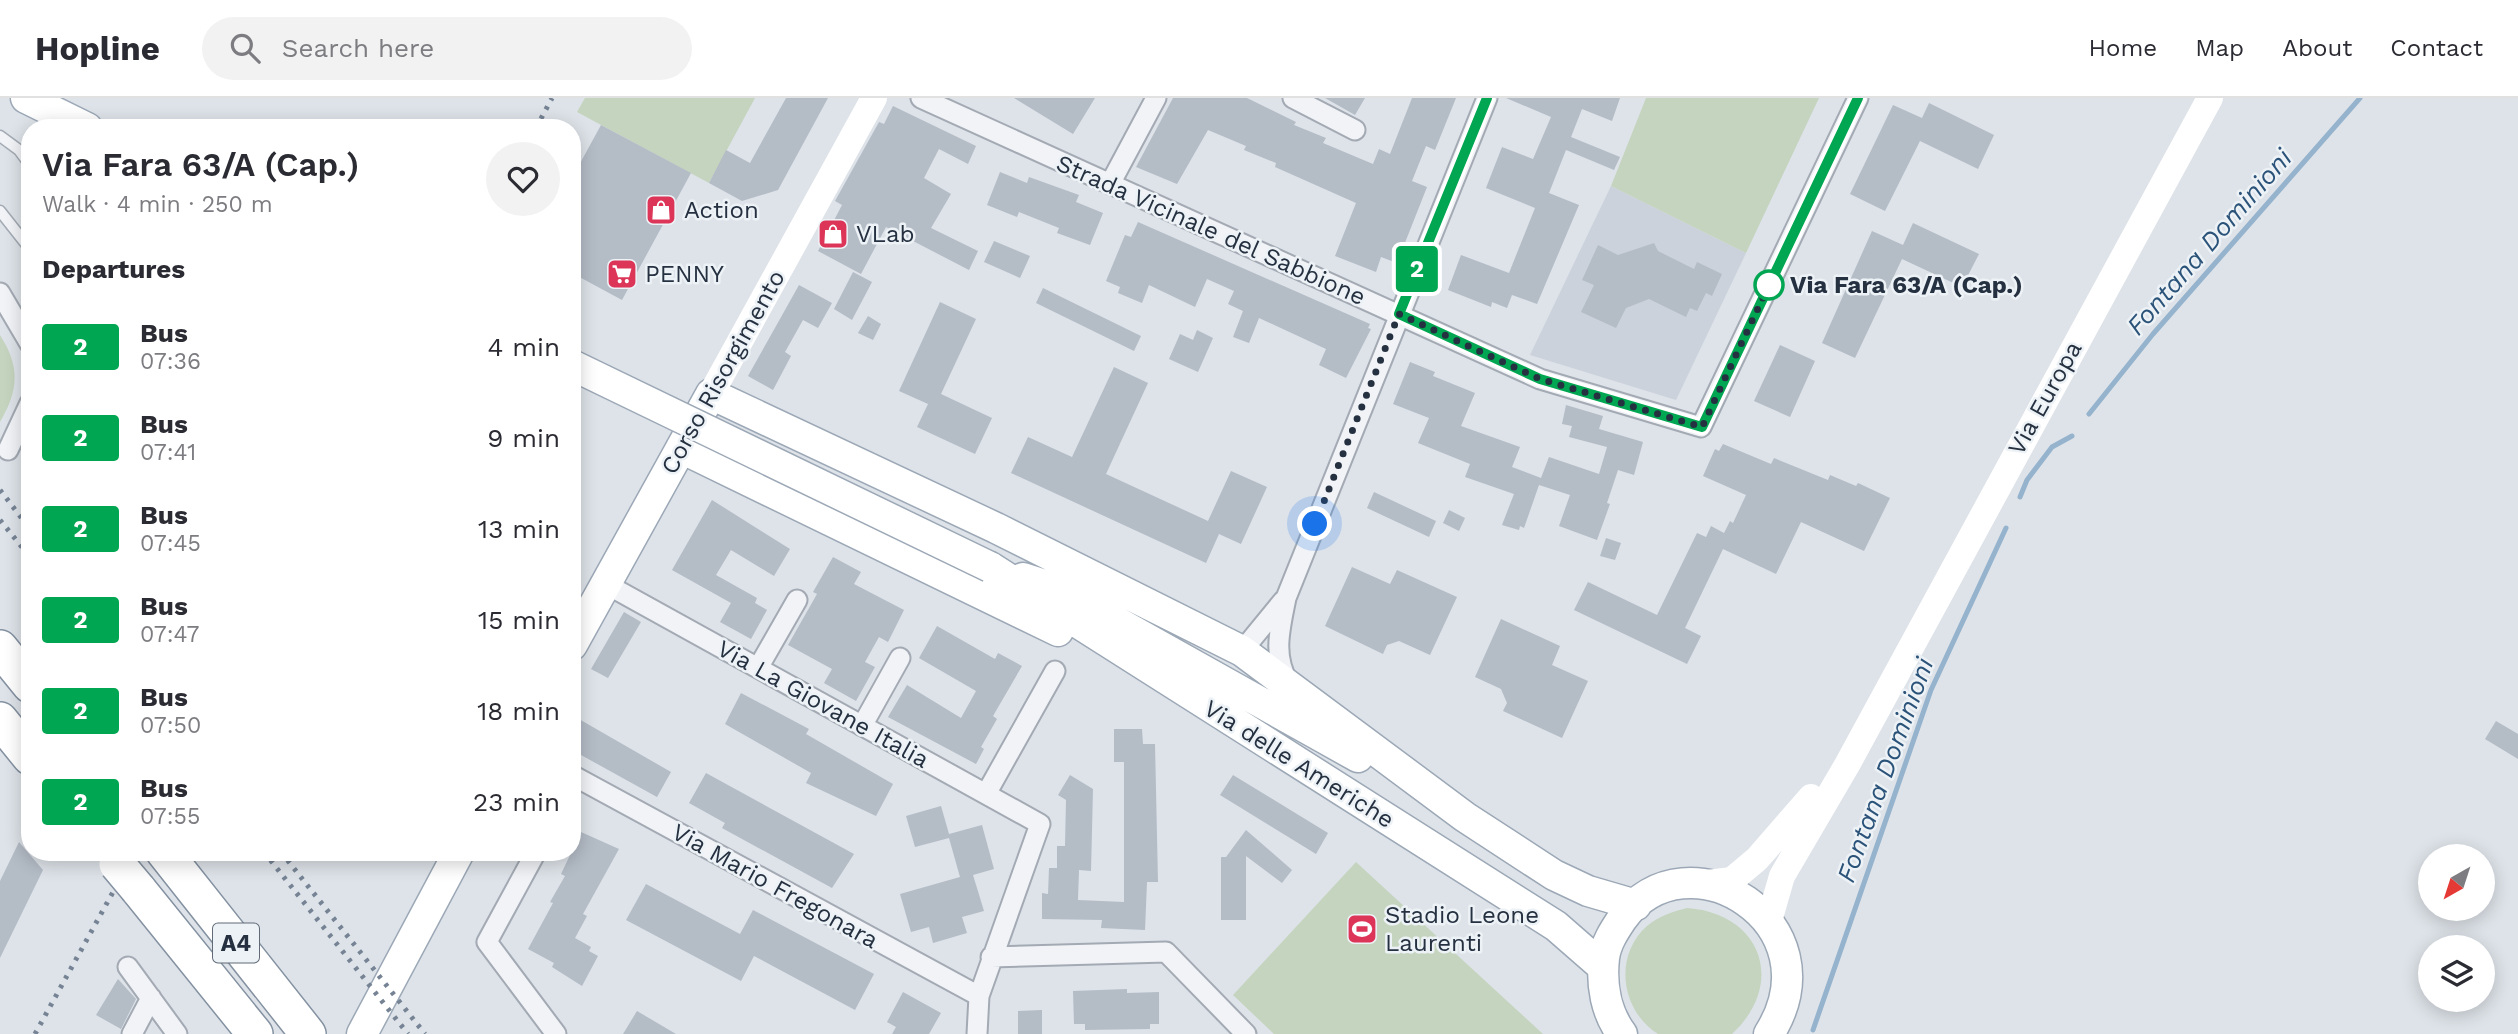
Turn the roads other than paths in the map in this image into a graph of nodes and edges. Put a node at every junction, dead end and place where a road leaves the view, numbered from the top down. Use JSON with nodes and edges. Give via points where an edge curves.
{"nodes":[{"id":1,"x":26,"y":98,"type":"edge"},
{"id":2,"x":874,"y":98,"type":"edge"},
{"id":3,"x":920,"y":98,"type":"edge"},
{"id":4,"x":1156,"y":98,"type":"edge"},
{"id":5,"x":1293,"y":98,"type":"edge"},
{"id":6,"x":1487,"y":98,"type":"edge"},
{"id":7,"x":1858,"y":98,"type":"edge"},
{"id":8,"x":2210,"y":98,"type":"edge"},
{"id":9,"x":69,"y":119,"type":"edge"},
{"id":10,"x":1355,"y":130,"type":"dead end"},
{"id":11,"x":0,"y":136,"type":"edge"},
{"id":12,"x":21,"y":153,"type":"edge"},
{"id":13,"x":1110,"y":184,"type":"junction"},
{"id":14,"x":0,"y":211,"type":"edge"},
{"id":15,"x":21,"y":238,"type":"edge"},
{"id":16,"x":0,"y":293,"type":"edge"},
{"id":17,"x":1399,"y":314,"type":"junction"},
{"id":18,"x":21,"y":329,"type":"edge"},
{"id":19,"x":581,"y":369,"type":"edge"},
{"id":20,"x":711,"y":394,"type":"junction"},
{"id":21,"x":21,"y":422,"type":"edge"},
{"id":22,"x":681,"y":448,"type":"junction"},
{"id":23,"x":8,"y":450,"type":"dead end"},
{"id":24,"x":990,"y":567,"type":"junction"},
{"id":25,"x":606,"y":584,"type":"junction"},
{"id":26,"x":1286,"y":598,"type":"junction"},
{"id":27,"x":797,"y":600,"type":"dead end"},
{"id":28,"x":581,"y":629,"type":"edge"},
{"id":29,"x":0,"y":648,"type":"edge"},
{"id":30,"x":1163,"y":648,"type":"junction"},
{"id":31,"x":1242,"y":651,"type":"junction"},
{"id":32,"x":900,"y":658,"type":"dead end"},
{"id":33,"x":758,"y":668,"type":"junction"},
{"id":34,"x":1055,"y":671,"type":"dead end"},
{"id":35,"x":21,"y":674,"type":"edge"},
{"id":36,"x":1291,"y":687,"type":"junction"},
{"id":37,"x":1188,"y":694,"type":"junction"},
{"id":38,"x":1881,"y":699,"type":"junction"},
{"id":39,"x":0,"y":720,"type":"edge"},
{"id":40,"x":862,"y":726,"type":"junction"},
{"id":41,"x":21,"y":746,"type":"edge"},
{"id":42,"x":581,"y":784,"type":"edge"},
{"id":43,"x":986,"y":794,"type":"junction"},
{"id":44,"x":1465,"y":817,"type":"junction"},
{"id":45,"x":171,"y":861,"type":"edge"},
{"id":46,"x":453,"y":861,"type":"edge"},
{"id":47,"x":531,"y":861,"type":"edge"},
{"id":48,"x":121,"y":868,"type":"edge"},
{"id":49,"x":1699,"y":884,"type":"junction"},
{"id":50,"x":1636,"y":905,"type":"junction"},
{"id":51,"x":1769,"y":921,"type":"junction"},
{"id":52,"x":991,"y":957,"type":"junction"},
{"id":53,"x":128,"y":967,"type":"dead end"},
{"id":54,"x":1603,"y":967,"type":"junction"},
{"id":55,"x":979,"y":996,"type":"junction"},
{"id":56,"x":151,"y":998,"type":"junction"},
{"id":57,"x":1779,"y":1029,"type":"edge"},
{"id":58,"x":131,"y":1034,"type":"edge"},
{"id":59,"x":177,"y":1034,"type":"edge"},
{"id":60,"x":255,"y":1034,"type":"edge"},
{"id":61,"x":308,"y":1034,"type":"edge"},
{"id":62,"x":362,"y":1034,"type":"edge"},
{"id":63,"x":556,"y":1034,"type":"edge"},
{"id":64,"x":977,"y":1034,"type":"edge"},
{"id":65,"x":1246,"y":1034,"type":"edge"},
{"id":66,"x":1622,"y":1034,"type":"edge"}],
"edges":[{"from":1,"to":9,"type":"main road"},
{"from":2,"to":20,"type":"main road","name":"Corso Risorgimento"},
{"from":3,"to":13,"type":"street","name":"Strada Vicinale del Sabbione"},
{"from":4,"to":13,"type":"street"},
{"from":5,"to":10,"type":"street"},
{"from":6,"to":17,"type":"street"},
{"from":7,"to":17,"type":"street","name":"Strada Vicinale del Sabbione","via":[[1702,427],[1540,379]]},
{"from":8,"to":38,"type":"main road","name":"Via Europa"},
{"from":11,"to":12,"type":"lane"},
{"from":13,"to":17,"type":"street","name":"Strada Vicinale del Sabbione"},
{"from":14,"to":15,"type":"lane"},
{"from":16,"to":18,"type":"street"},
{"from":17,"to":26,"type":"street"},
{"from":19,"to":24,"type":"main road","name":"Via delle Americhe","bridge":true},
{"from":20,"to":22,"type":"main road","name":"Corso Risorgimento"},
{"from":20,"to":31,"type":"main road","via":[[996,528]]},
{"from":21,"to":23,"type":"street"},
{"from":22,"to":25,"type":"main road","name":"Corso Risorgimento"},
{"from":22,"to":37,"type":"main road"},
{"from":24,"to":30,"type":"main road","name":"Via delle Americhe","via":[[1060,590]]},
{"from":24,"to":37,"type":"main road","name":"Via delle Americhe"},
{"from":25,"to":28,"type":"main road","name":"Corso Risorgimento"},
{"from":25,"to":33,"type":"street","name":"Via La Giovane Italia"},
{"from":26,"to":31,"type":"street"},
{"from":26,"to":36,"type":"street","via":[[1277,642],[1279,667]]},
{"from":27,"to":33,"type":"street"},
{"from":29,"to":35,"type":"highway"},
{"from":30,"to":31,"type":"main road","via":[[1211,661]]},
{"from":30,"to":44,"type":"main road","name":"Via delle Americhe"},
{"from":31,"to":36,"type":"main road"},
{"from":32,"to":40,"type":"street"},
{"from":33,"to":40,"type":"street","name":"Via La Giovane Italia"},
{"from":34,"to":43,"type":"street"},
{"from":36,"to":44,"type":"main road"},
{"from":37,"to":54,"type":"main road","name":"Via delle Americhe","via":[[1556,926]]},
{"from":38,"to":49,"type":"main road","name":"Via Europa","via":[[1795,818],[1757,859],[1732,880]]},
{"from":38,"to":51,"type":"main road","name":"Via Europa","via":[[1782,876]]},
{"from":39,"to":41,"type":"highway"},
{"from":40,"to":43,"type":"street","name":"Via La Giovane Italia"},
{"from":42,"to":55,"type":"street","name":"Via Mario Fregonara"},
{"from":43,"to":52,"type":"street","name":"Via La Giovane Italia","via":[[1040,824]]},
{"from":44,"to":50,"type":"main road","via":[[1553,875]]},
{"from":45,"to":61,"type":"highway","number":"A4"},
{"from":46,"to":62,"type":"main road"},
{"from":47,"to":63,"type":"street","via":[[487,942]]},
{"from":48,"to":60,"type":"highway","number":"A4"},
{"from":49,"to":50,"type":"main road","via":[[1660,891]]},
{"from":49,"to":51,"type":"main road","via":[[1738,895]]},
{"from":50,"to":54,"type":"main road","via":[[1613,932]]},
{"from":51,"to":57,"type":"main road","via":[[1786,958],[1788,979]]},
{"from":52,"to":55,"type":"street"},
{"from":52,"to":65,"type":"street","via":[[1166,952]]},
{"from":53,"to":56,"type":"street"},
{"from":54,"to":66,"type":"main road","via":[[1606,1004]]},
{"from":55,"to":64,"type":"street"},
{"from":56,"to":58,"type":"street"},
{"from":56,"to":59,"type":"street"}]}
